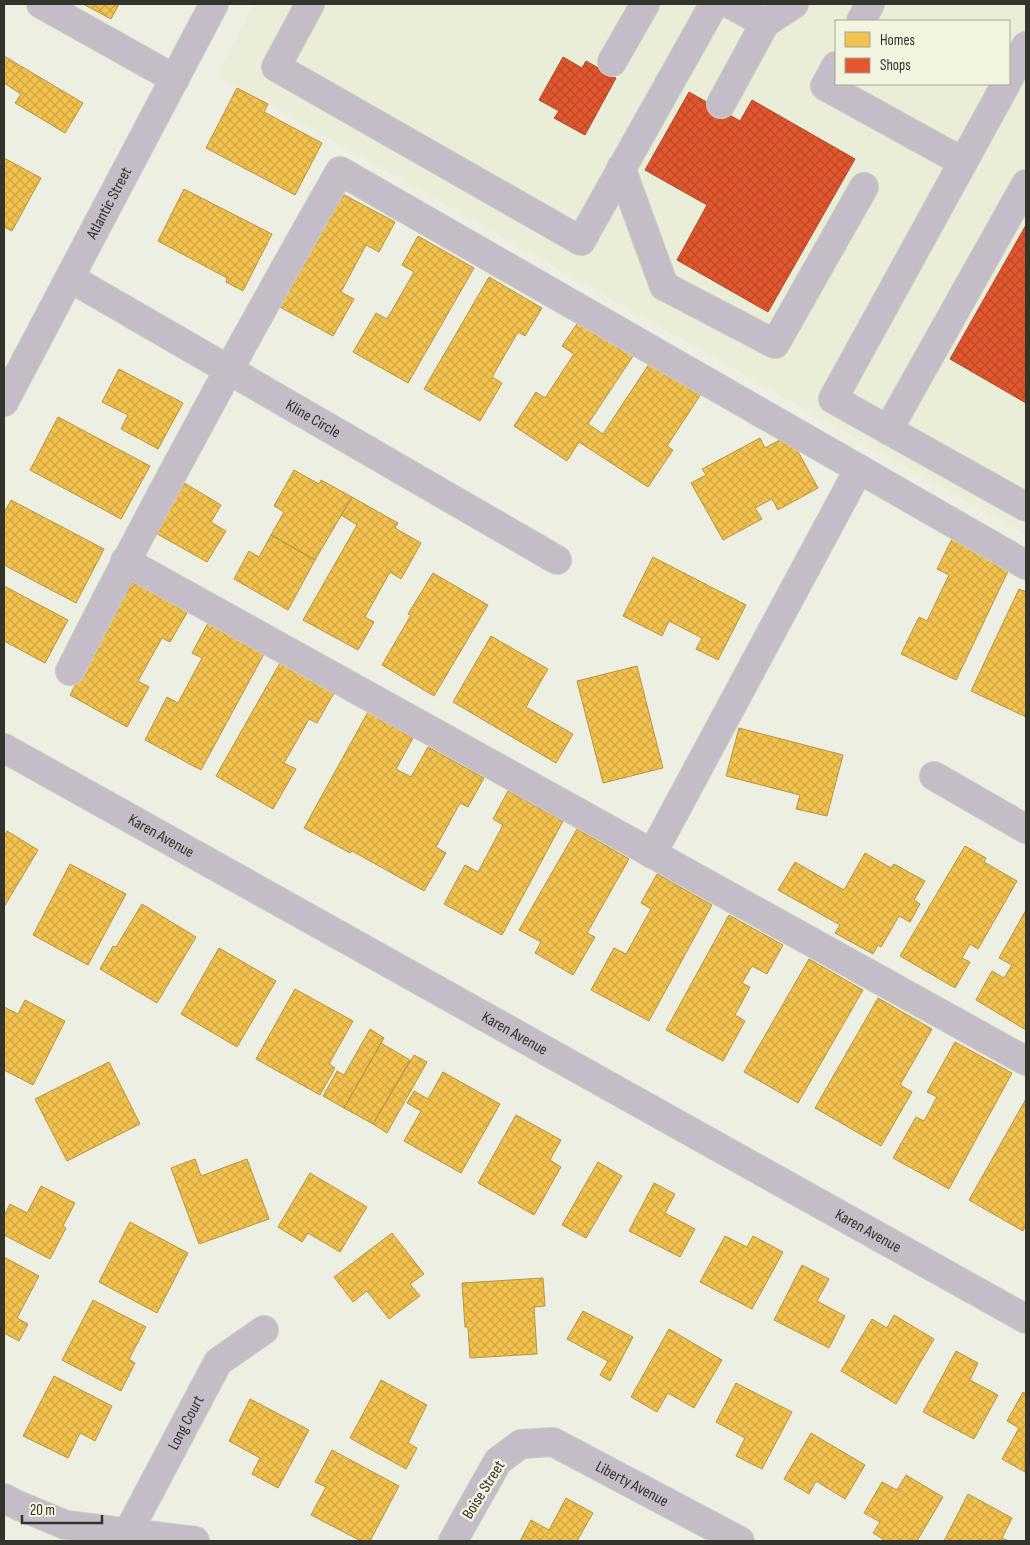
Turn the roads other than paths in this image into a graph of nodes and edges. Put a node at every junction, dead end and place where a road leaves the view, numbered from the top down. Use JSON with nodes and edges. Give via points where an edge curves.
{"nodes":[{"id":1,"x":41,"y":4,"type":"edge"},
{"id":2,"x":214,"y":4,"type":"edge"},
{"id":3,"x":310,"y":4,"type":"edge"},
{"id":4,"x":645,"y":4,"type":"edge"},
{"id":5,"x":714,"y":4,"type":"edge"},
{"id":6,"x":730,"y":4,"type":"edge"},
{"id":7,"x":794,"y":4,"type":"edge"},
{"id":8,"x":870,"y":4,"type":"edge"},
{"id":9,"x":862,"y":20,"type":"edge"},
{"id":10,"x":765,"y":22,"type":"junction"},
{"id":11,"x":1026,"y":46,"type":"edge"},
{"id":12,"x":612,"y":62,"type":"dead end"},
{"id":13,"x":835,"y":68,"type":"edge"},
{"id":14,"x":1013,"y":78,"type":"edge"},
{"id":15,"x":174,"y":79,"type":"junction"},
{"id":16,"x":1009,"y":85,"type":"edge"},
{"id":17,"x":721,"y":104,"type":"dead end"},
{"id":18,"x":963,"y":162,"type":"junction"},
{"id":19,"x":621,"y":168,"type":"junction"},
{"id":20,"x":1026,"y":184,"type":"edge"},
{"id":21,"x":864,"y":187,"type":"dead end"},
{"id":22,"x":70,"y":278,"type":"junction"},
{"id":23,"x":227,"y":369,"type":"junction"},
{"id":24,"x":4,"y":402,"type":"edge"},
{"id":25,"x":888,"y":430,"type":"junction"},
{"id":26,"x":859,"y":468,"type":"junction"},
{"id":27,"x":1026,"y":508,"type":"edge"},
{"id":28,"x":557,"y":560,"type":"dead end"},
{"id":29,"x":125,"y":561,"type":"junction"},
{"id":30,"x":1026,"y":566,"type":"edge"},
{"id":31,"x":70,"y":671,"type":"dead end"},
{"id":32,"x":4,"y":748,"type":"edge"},
{"id":33,"x":934,"y":776,"type":"dead end"},
{"id":34,"x":1026,"y":829,"type":"edge"},
{"id":35,"x":652,"y":854,"type":"junction"},
{"id":36,"x":1026,"y":1061,"type":"edge"},
{"id":37,"x":1026,"y":1319,"type":"edge"},
{"id":38,"x":264,"y":1330,"type":"dead end"},
{"id":39,"x":521,"y":1444,"type":"joint"},
{"id":40,"x":4,"y":1498,"type":"edge"},
{"id":41,"x":127,"y":1534,"type":"junction"},
{"id":42,"x":195,"y":1541,"type":"edge"},
{"id":43,"x":453,"y":1541,"type":"edge"},
{"id":44,"x":740,"y":1541,"type":"edge"}],
"edges":[{"from":1,"to":15,"type":"street"},
{"from":2,"to":15,"type":"street","name":"Atlantic Street"},
{"from":3,"to":19,"type":"street","via":[[276,67],[581,241]]},
{"from":4,"to":12,"type":"street"},
{"from":5,"to":19,"type":"street"},
{"from":6,"to":10,"type":"street"},
{"from":7,"to":10,"type":"street"},
{"from":8,"to":9,"type":"street"},
{"from":10,"to":17,"type":"street"},
{"from":11,"to":14,"type":"street"},
{"from":13,"to":18,"type":"street","via":[[825,86]]},
{"from":15,"to":22,"type":"street","name":"Atlantic Street"},
{"from":16,"to":18,"type":"street"},
{"from":18,"to":25,"type":"street","via":[[833,399]]},
{"from":19,"to":21,"type":"street","via":[[664,286],[774,344]]},
{"from":20,"to":25,"type":"street"},
{"from":22,"to":23,"type":"street","name":"Kline Circle"},
{"from":22,"to":24,"type":"street","name":"Atlantic Street"},
{"from":23,"to":26,"type":"street","via":[[340,171]]},
{"from":23,"to":28,"type":"street","name":"Kline Circle"},
{"from":23,"to":29,"type":"street"},
{"from":25,"to":27,"type":"street"},
{"from":26,"to":30,"type":"street"},
{"from":26,"to":35,"type":"street"},
{"from":29,"to":31,"type":"street"},
{"from":29,"to":35,"type":"street"},
{"from":32,"to":37,"type":"street","name":"Karen Avenue"},
{"from":33,"to":34,"type":"street"},
{"from":35,"to":36,"type":"street"},
{"from":38,"to":41,"type":"street","name":"Long Court","via":[[218,1362]]},
{"from":39,"to":43,"type":"street","name":"Boise Street","via":[[498,1461]]},
{"from":39,"to":44,"type":"street","name":"Liberty Avenue","via":[[553,1442]]},
{"from":40,"to":41,"type":"street","via":[[66,1525]]},
{"from":41,"to":42,"type":"street"}]}
